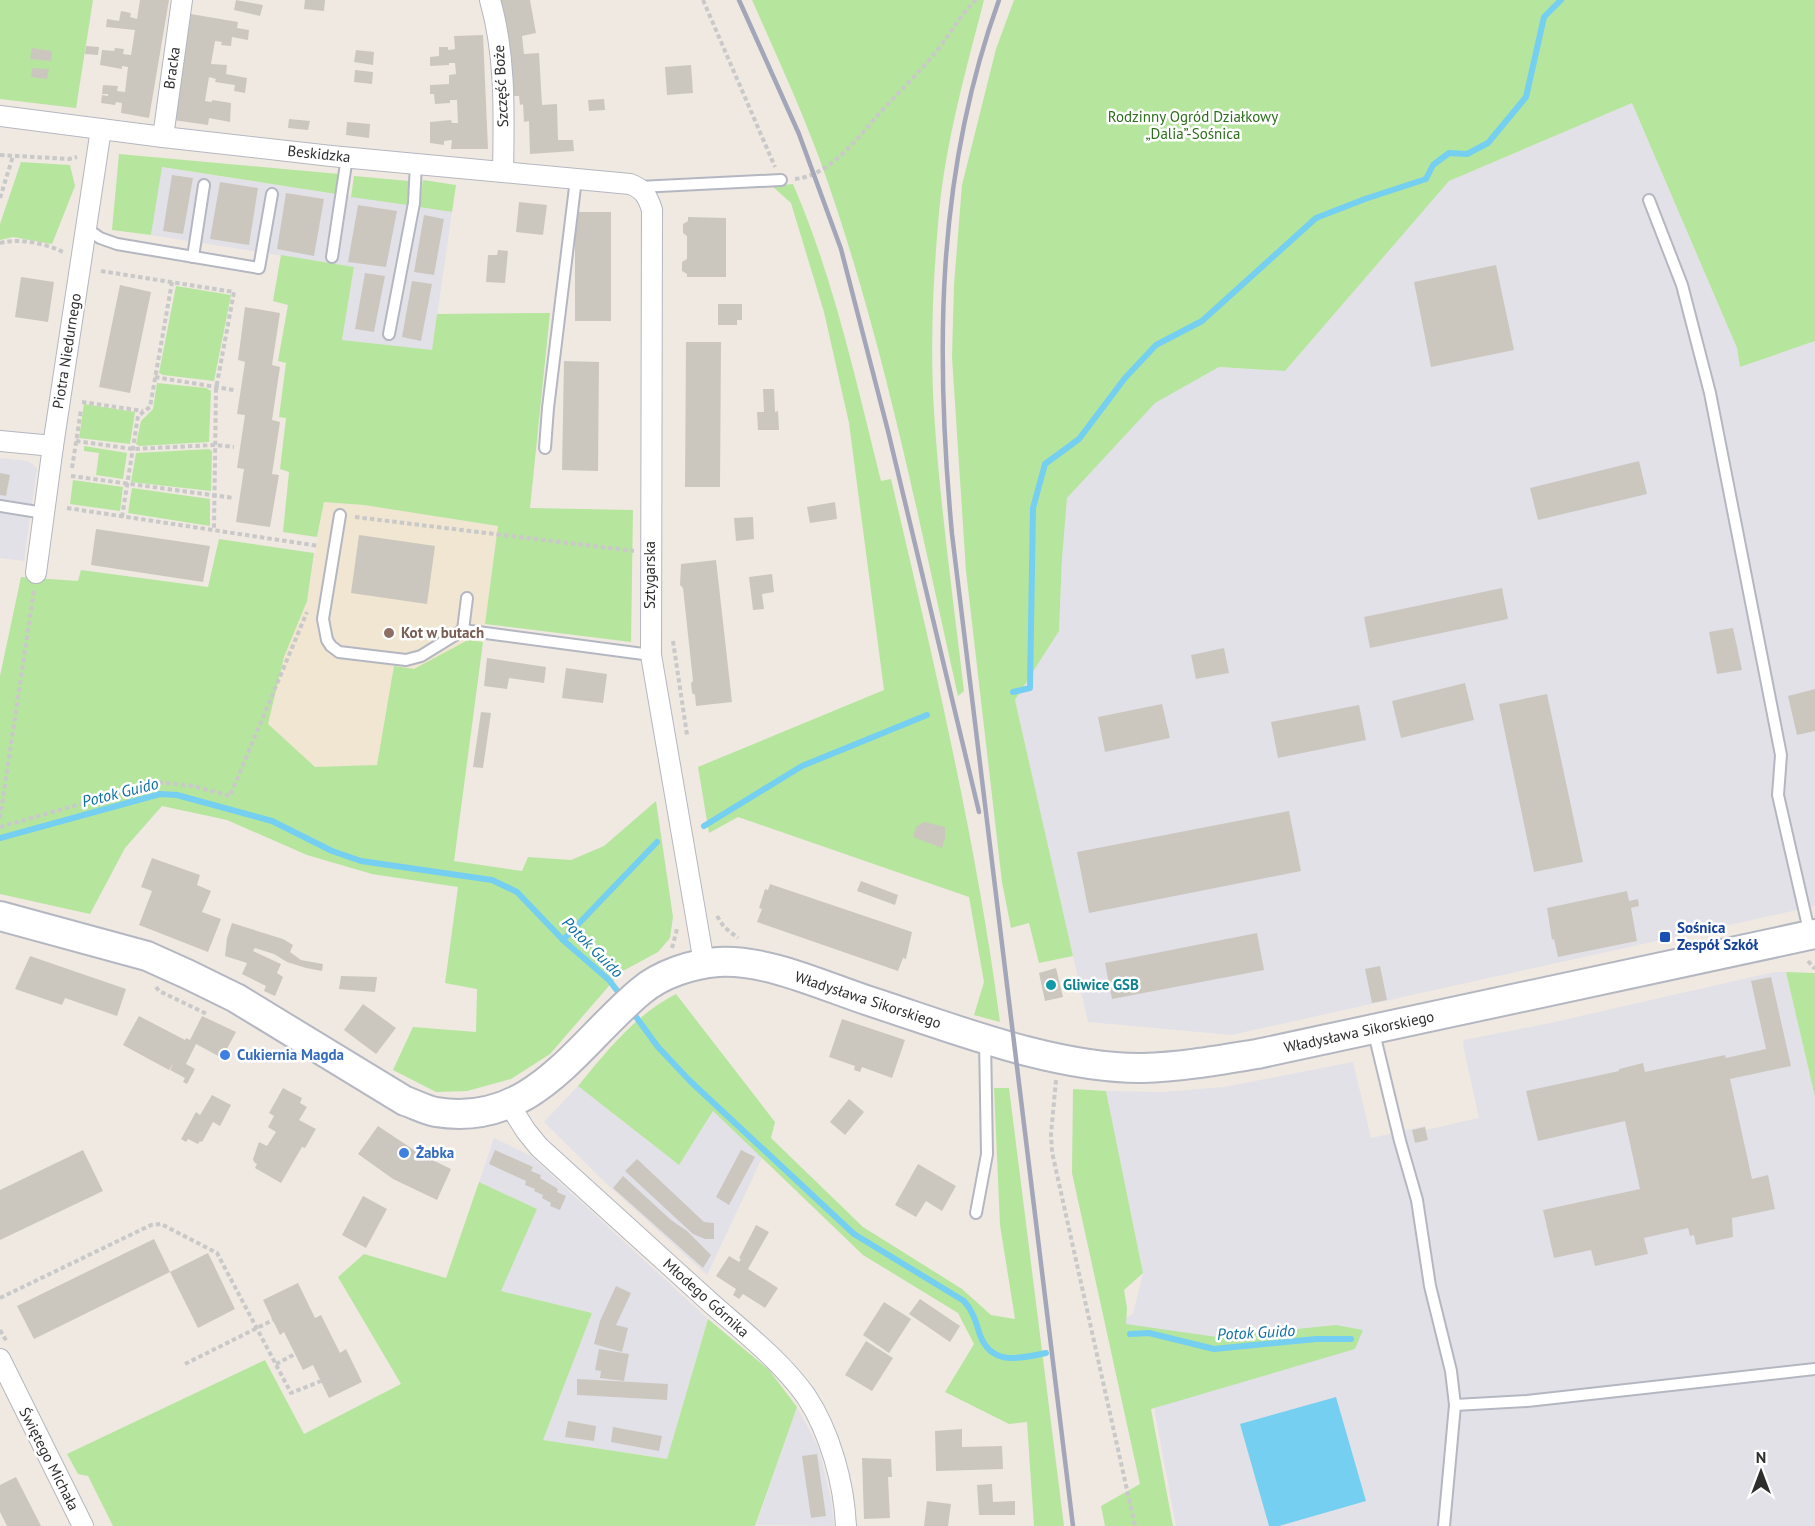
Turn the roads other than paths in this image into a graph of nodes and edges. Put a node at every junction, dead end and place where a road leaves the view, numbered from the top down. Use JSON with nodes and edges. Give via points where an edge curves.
{"nodes":[{"id":1,"x":182,"y":0,"type":"edge"},
{"id":2,"x":490,"y":0,"type":"edge"},
{"id":3,"x":0,"y":116,"type":"edge"},
{"id":4,"x":100,"y":129,"type":"junction"},
{"id":5,"x":163,"y":137,"type":"junction"},
{"id":6,"x":348,"y":157,"type":"junction"},
{"id":7,"x":416,"y":164,"type":"junction"},
{"id":8,"x":503,"y":172,"type":"junction"},
{"id":9,"x":576,"y":179,"type":"junction"},
{"id":10,"x":781,"y":180,"type":"road end"},
{"id":11,"x":204,"y":184,"type":"dead end"},
{"id":12,"x":638,"y":187,"type":"junction"},
{"id":13,"x":272,"y":194,"type":"dead end"},
{"id":14,"x":1648,"y":200,"type":"dead end"},
{"id":15,"x":86,"y":228,"type":"junction"},
{"id":16,"x":193,"y":257,"type":"junction"},
{"id":17,"x":332,"y":257,"type":"dead end"},
{"id":18,"x":389,"y":334,"type":"dead end"},
{"id":19,"x":0,"y":441,"type":"edge"},
{"id":20,"x":53,"y":446,"type":"junction"},
{"id":21,"x":545,"y":448,"type":"dead end"},
{"id":22,"x":0,"y":506,"type":"edge"},
{"id":23,"x":44,"y":513,"type":"junction"},
{"id":24,"x":340,"y":515,"type":"road end"},
{"id":25,"x":36,"y":573,"type":"road end"},
{"id":26,"x":467,"y":597,"type":"dead end"},
{"id":27,"x":463,"y":630,"type":"junction"},
{"id":28,"x":651,"y":655,"type":"junction"},
{"id":29,"x":0,"y":916,"type":"edge"},
{"id":30,"x":1811,"y":943,"type":"edge"},
{"id":31,"x":704,"y":963,"type":"junction"},
{"id":32,"x":1373,"y":1029,"type":"junction"},
{"id":33,"x":985,"y":1038,"type":"junction"},
{"id":34,"x":509,"y":1104,"type":"junction"},
{"id":35,"x":976,"y":1213,"type":"dead end"},
{"id":36,"x":0,"y":1359,"type":"edge"},
{"id":37,"x":1815,"y":1369,"type":"edge"},
{"id":38,"x":1455,"y":1405,"type":"junction"},
{"id":39,"x":83,"y":1526,"type":"edge"},
{"id":40,"x":846,"y":1526,"type":"edge"},
{"id":41,"x":1444,"y":1526,"type":"edge"}],
"edges":[{"from":1,"to":5,"type":"street","name":"Bracka"},
{"from":2,"to":8,"type":"street","name":"Szczęść Boże","via":[[504,89]]},
{"from":3,"to":4,"type":"street","name":"Beskidzka"},
{"from":4,"to":5,"type":"street","name":"Beskidzka"},
{"from":4,"to":15,"type":"street","name":"Piotra Niedurnego"},
{"from":5,"to":6,"type":"street","name":"Beskidzka"},
{"from":6,"to":7,"type":"street","name":"Beskidzka"},
{"from":6,"to":17,"type":"lane"},
{"from":7,"to":8,"type":"street","name":"Beskidzka"},
{"from":7,"to":18,"type":"lane","via":[[414,203]]},
{"from":8,"to":9,"type":"street","name":"Beskidzka"},
{"from":9,"to":12,"type":"street","name":"Beskidzka"},
{"from":9,"to":21,"type":"lane"},
{"from":10,"to":12,"type":"lane"},
{"from":11,"to":16,"type":"lane"},
{"from":12,"to":28,"type":"street","name":"Sztygarska","via":[[652,210]]},
{"from":13,"to":16,"type":"lane","via":[[259,268]]},
{"from":14,"to":30,"type":"lane","via":[[1682,285],[1710,393],[1781,755],[1778,795]]},
{"from":15,"to":16,"type":"lane","via":[[117,244]]},
{"from":15,"to":20,"type":"street","name":"Piotra Niedurnego"},
{"from":19,"to":20,"type":"street"},
{"from":20,"to":23,"type":"street","name":"Piotra Niedurnego"},
{"from":22,"to":23,"type":"lane"},
{"from":23,"to":25,"type":"street","name":"Piotra Niedurnego"},
{"from":24,"to":27,"type":"lane","via":[[323,619],[331,646],[339,652],[406,660],[421,656]]},
{"from":26,"to":27,"type":"lane"},
{"from":27,"to":28,"type":"lane"},
{"from":28,"to":31,"type":"street","name":"Sztygarska"},
{"from":29,"to":34,"type":"street","name":"Władysława Sikorskiego","via":[[147,956],[187,974],[236,998],[405,1101],[433,1111],[470,1114]]},
{"from":30,"to":32,"type":"street","name":"Władysława Sikorskiego"},
{"from":31,"to":33,"type":"street","name":"Władysława Sikorskiego","via":[[738,961],[780,972]]},
{"from":31,"to":34,"type":"street","name":"Władysława Sikorskiego","via":[[666,975],[642,990],[558,1073]]},
{"from":32,"to":33,"type":"street","name":"Władysława Sikorskiego","via":[[1257,1054],[1142,1068],[1088,1064]]},
{"from":32,"to":38,"type":"lane","via":[[1417,1200]]},
{"from":33,"to":35,"type":"lane","via":[[987,1154]]},
{"from":34,"to":40,"type":"street","name":"Młodego Górnika","via":[[539,1147],[768,1355],[806,1396],[837,1472]]},
{"from":36,"to":39,"type":"street","name":"Świętego Michała"},
{"from":37,"to":38,"type":"lane","via":[[1527,1401]]},
{"from":38,"to":41,"type":"lane"}]}
